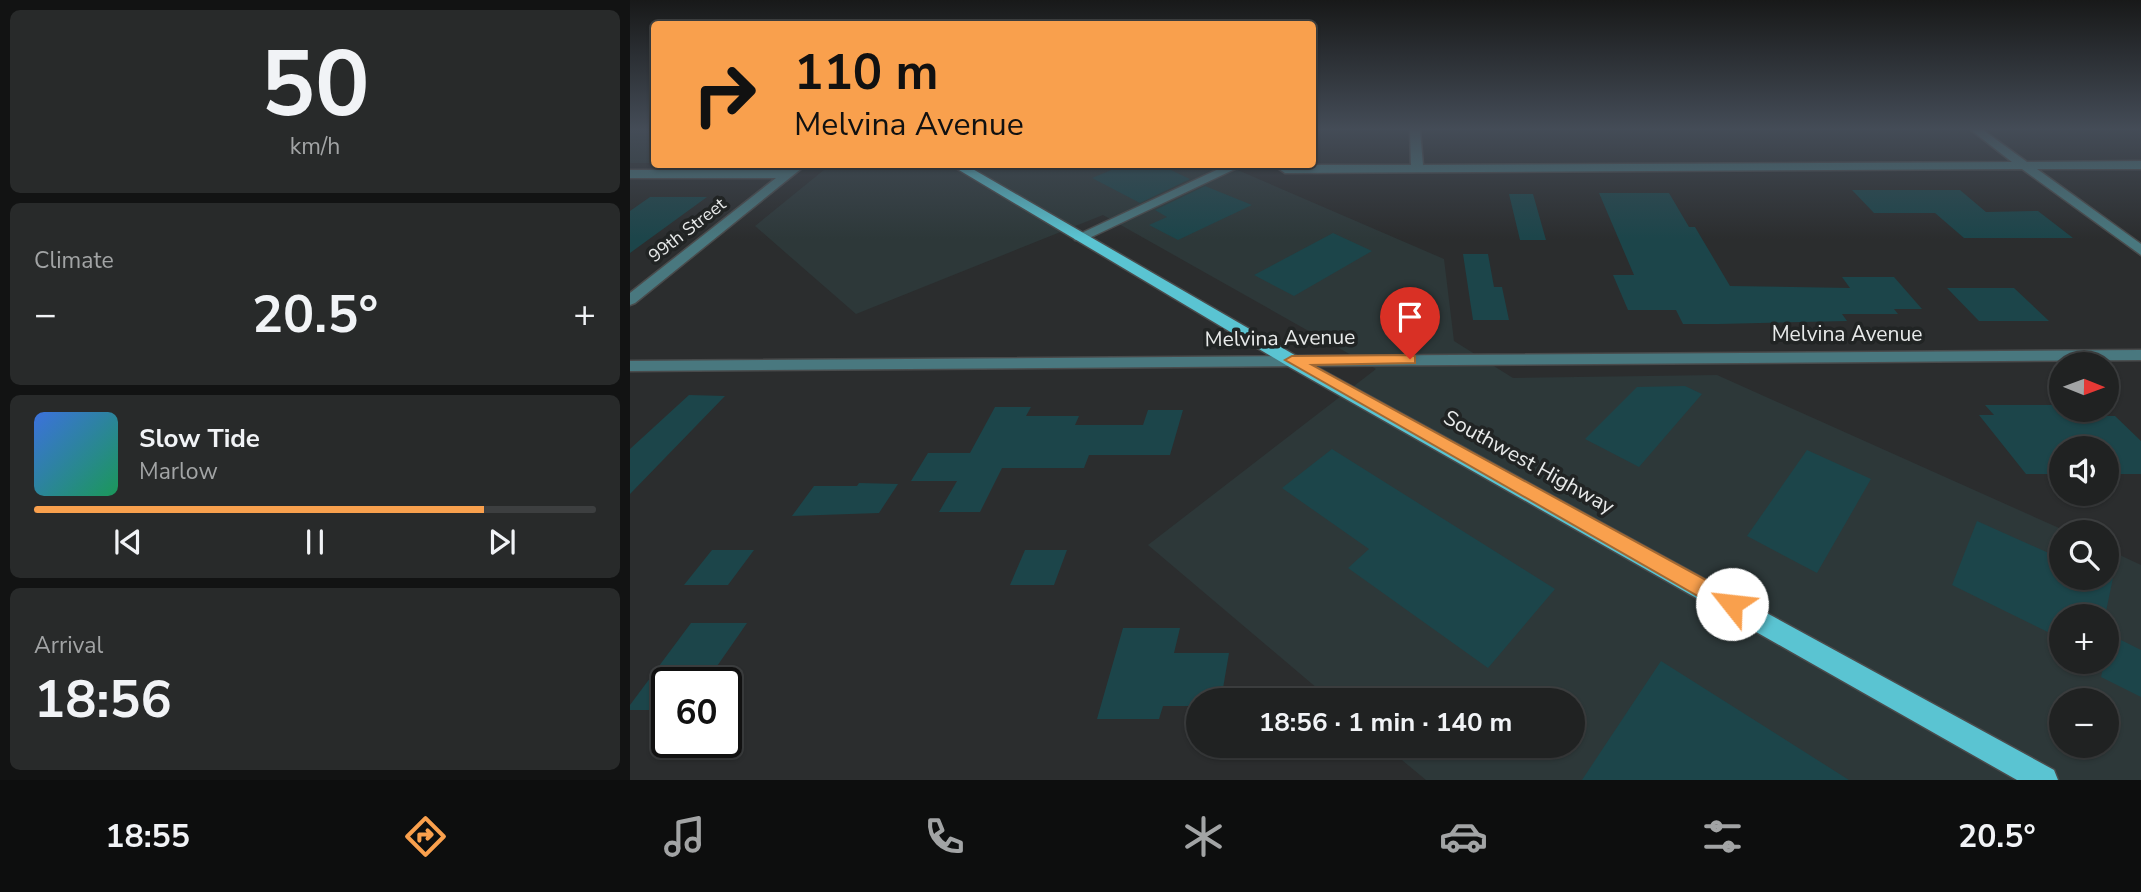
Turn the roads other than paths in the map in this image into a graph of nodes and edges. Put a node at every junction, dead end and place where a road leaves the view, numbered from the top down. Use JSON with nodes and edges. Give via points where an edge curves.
{"nodes":[{"id":1,"x":1903,"y":166,"type":"edge"},
{"id":2,"x":2024,"y":166,"type":"edge"},
{"id":3,"x":797,"y":168,"type":"edge"},
{"id":4,"x":962,"y":168,"type":"edge"},
{"id":5,"x":1417,"y":168,"type":"joint"},
{"id":6,"x":1229,"y":169,"type":"dead end"},
{"id":7,"x":1285,"y":169,"type":"dead end"},
{"id":8,"x":630,"y":174,"type":"edge"},
{"id":9,"x":790,"y":174,"type":"junction"},
{"id":10,"x":1080,"y":237,"type":"junction"},
{"id":11,"x":2141,"y":251,"type":"edge"},
{"id":12,"x":630,"y":300,"type":"edge"},
{"id":13,"x":2141,"y":355,"type":"edge"},
{"id":14,"x":1292,"y":360,"type":"junction"},
{"id":15,"x":630,"y":366,"type":"edge"},
{"id":16,"x":2044,"y":780,"type":"edge"}],
"edges":[{"from":1,"to":5,"type":"street"},
{"from":2,"to":11,"type":"street"},
{"from":3,"to":9,"type":"street","name":"99th Street"},
{"from":4,"to":10,"type":"main road","name":"Southwest Highway"},
{"from":5,"to":7,"type":"street"},
{"from":6,"to":10,"type":"street"},
{"from":8,"to":9,"type":"street"},
{"from":9,"to":12,"type":"street","name":"99th Street"},
{"from":10,"to":14,"type":"main road","name":"Southwest Highway"},
{"from":13,"to":14,"type":"street","name":"Melvina Avenue"},
{"from":14,"to":15,"type":"street","name":"Melvina Avenue"},
{"from":14,"to":16,"type":"main road","name":"Southwest Highway"}]}
